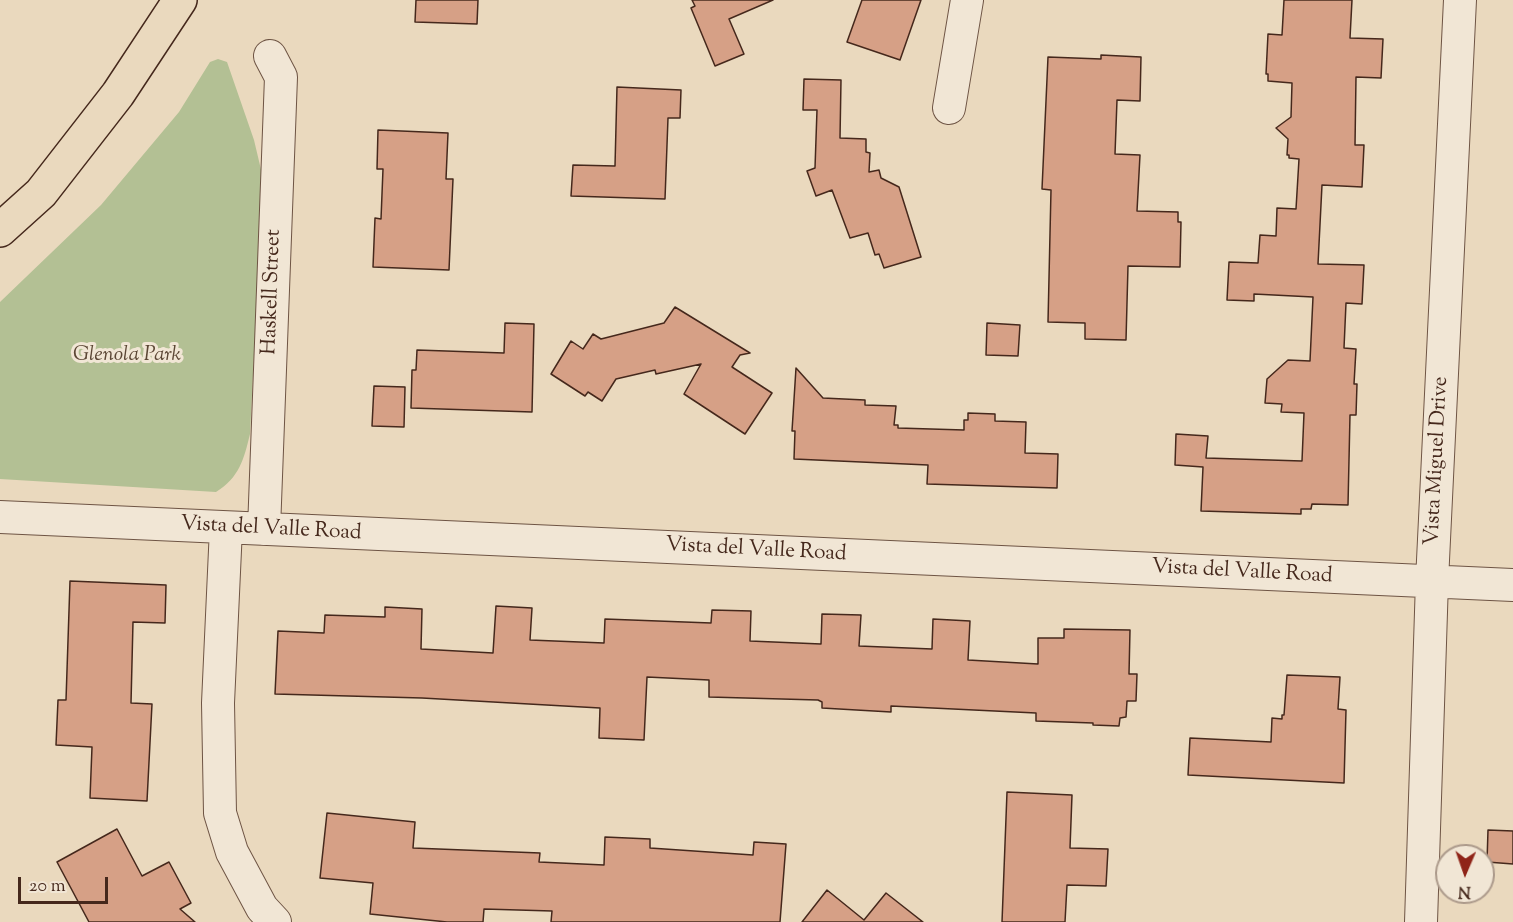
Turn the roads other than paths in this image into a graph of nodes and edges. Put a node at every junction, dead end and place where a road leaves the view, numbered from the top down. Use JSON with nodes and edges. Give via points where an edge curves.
{"nodes":[{"id":1,"x":180,"y":0,"type":"edge"},
{"id":2,"x":967,"y":0,"type":"edge"},
{"id":3,"x":1460,"y":0,"type":"edge"},
{"id":4,"x":270,"y":56,"type":"dead end"},
{"id":5,"x":949,"y":108,"type":"dead end"},
{"id":6,"x":0,"y":230,"type":"edge"},
{"id":7,"x":0,"y":517,"type":"edge"},
{"id":8,"x":226,"y":528,"type":"junction"},
{"id":9,"x":264,"y":529,"type":"junction"},
{"id":10,"x":1432,"y":581,"type":"junction"},
{"id":11,"x":1513,"y":585,"type":"edge"},
{"id":12,"x":274,"y":922,"type":"edge"},
{"id":13,"x":1421,"y":922,"type":"edge"}],
"edges":[{"from":1,"to":6,"type":"main road","via":[[118,94],[41,193]]},
{"from":2,"to":5,"type":"street"},
{"from":3,"to":10,"type":"street","name":"Vista Miguel Drive"},
{"from":4,"to":9,"type":"street","name":"Haskell Street","via":[[281,77]]},
{"from":7,"to":8,"type":"street","name":"Vista del Valle Road"},
{"from":8,"to":9,"type":"street","name":"Vista del Valle Road"},
{"from":8,"to":12,"type":"street","via":[[218,704],[220,813],[232,852],[262,908]]},
{"from":9,"to":10,"type":"street","name":"Vista del Valle Road"},
{"from":10,"to":11,"type":"street","name":"Vista del Valle Road"},
{"from":10,"to":13,"type":"street","name":"Vista Miguel Drive"}]}
